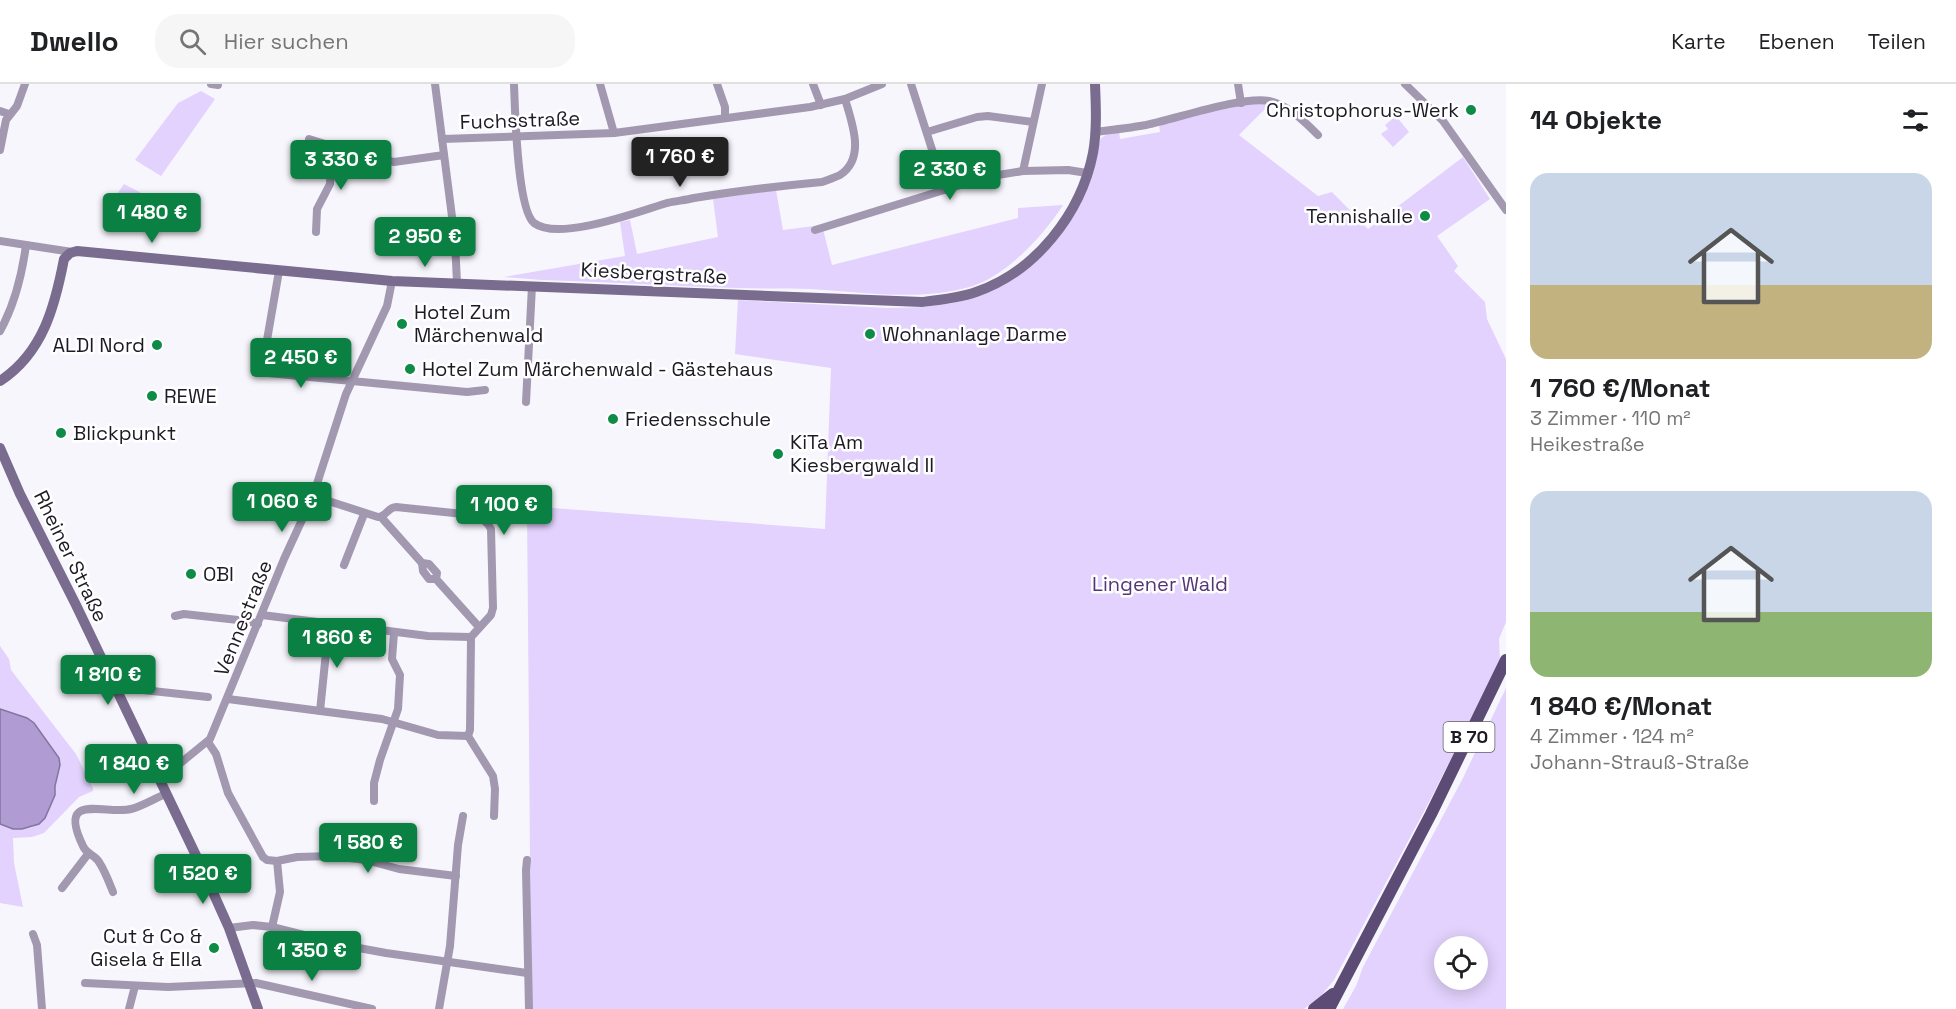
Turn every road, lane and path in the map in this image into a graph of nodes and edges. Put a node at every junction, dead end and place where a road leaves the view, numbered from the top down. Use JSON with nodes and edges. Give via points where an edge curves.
{"nodes":[{"id":1,"x":25,"y":84,"type":"edge"},
{"id":2,"x":435,"y":84,"type":"edge"},
{"id":3,"x":514,"y":84,"type":"edge"},
{"id":4,"x":600,"y":84,"type":"edge"},
{"id":5,"x":717,"y":84,"type":"edge"},
{"id":6,"x":813,"y":84,"type":"edge"},
{"id":7,"x":882,"y":84,"type":"edge"},
{"id":8,"x":911,"y":84,"type":"edge"},
{"id":9,"x":1042,"y":84,"type":"edge"},
{"id":10,"x":1095,"y":84,"type":"edge"},
{"id":11,"x":1238,"y":84,"type":"edge"},
{"id":12,"x":1405,"y":84,"type":"edge"},
{"id":13,"x":845,"y":99,"type":"junction"},
{"id":14,"x":1240,"y":103,"type":"junction"},
{"id":15,"x":821,"y":105,"type":"junction"},
{"id":16,"x":0,"y":111,"type":"edge"},
{"id":17,"x":9,"y":114,"type":"junction"},
{"id":18,"x":725,"y":117,"type":"junction"},
{"id":19,"x":1033,"y":122,"type":"junction"},
{"id":20,"x":927,"y":132,"type":"junction"},
{"id":21,"x":1095,"y":132,"type":"junction"},
{"id":22,"x":614,"y":134,"type":"junction"},
{"id":23,"x":1318,"y":135,"type":"dead end"},
{"id":24,"x":516,"y":137,"type":"junction"},
{"id":25,"x":309,"y":139,"type":"dead end"},
{"id":26,"x":442,"y":139,"type":"junction"},
{"id":27,"x":332,"y":146,"type":"junction"},
{"id":28,"x":0,"y":150,"type":"edge"},
{"id":29,"x":444,"y":155,"type":"junction"},
{"id":30,"x":1023,"y":171,"type":"junction"},
{"id":31,"x":1087,"y":173,"type":"junction"},
{"id":32,"x":945,"y":190,"type":"junction"},
{"id":33,"x":1506,"y":210,"type":"edge"},
{"id":34,"x":815,"y":230,"type":"dead end"},
{"id":35,"x":316,"y":232,"type":"dead end"},
{"id":36,"x":0,"y":241,"type":"edge"},
{"id":37,"x":26,"y":245,"type":"junction"},
{"id":38,"x":72,"y":252,"type":"junction"},
{"id":39,"x":279,"y":271,"type":"junction"},
{"id":40,"x":392,"y":281,"type":"junction"},
{"id":41,"x":457,"y":283,"type":"junction"},
{"id":42,"x":532,"y":286,"type":"junction"},
{"id":43,"x":0,"y":331,"type":"edge"},
{"id":44,"x":0,"y":381,"type":"edge"},
{"id":45,"x":351,"y":381,"type":"junction"},
{"id":46,"x":485,"y":390,"type":"dead end"},
{"id":47,"x":526,"y":402,"type":"dead end"},
{"id":48,"x":0,"y":448,"type":"edge"},
{"id":49,"x":313,"y":496,"type":"junction"},
{"id":50,"x":364,"y":514,"type":"junction"},
{"id":51,"x":381,"y":517,"type":"junction"},
{"id":52,"x":344,"y":565,"type":"dead end"},
{"id":53,"x":262,"y":615,"type":"junction"},
{"id":54,"x":175,"y":616,"type":"dead end"},
{"id":55,"x":329,"y":623,"type":"junction"},
{"id":56,"x":258,"y":624,"type":"junction"},
{"id":57,"x":479,"y":627,"type":"junction"},
{"id":58,"x":394,"y":633,"type":"junction"},
{"id":59,"x":471,"y":637,"type":"junction"},
{"id":60,"x":1506,"y":660,"type":"edge"},
{"id":61,"x":115,"y":687,"type":"junction"},
{"id":62,"x":208,"y":697,"type":"dead end"},
{"id":63,"x":228,"y":699,"type":"junction"},
{"id":64,"x":320,"y":711,"type":"junction"},
{"id":65,"x":393,"y":722,"type":"junction"},
{"id":66,"x":468,"y":736,"type":"junction"},
{"id":67,"x":208,"y":742,"type":"junction"},
{"id":68,"x":159,"y":777,"type":"junction"},
{"id":69,"x":166,"y":794,"type":"junction"},
{"id":70,"x":374,"y":801,"type":"dead end"},
{"id":71,"x":463,"y":816,"type":"dead end"},
{"id":72,"x":494,"y":816,"type":"dead end"},
{"id":73,"x":88,"y":854,"type":"junction"},
{"id":74,"x":527,"y":860,"type":"dead end"},
{"id":75,"x":277,"y":861,"type":"junction"},
{"id":76,"x":456,"y":876,"type":"junction"},
{"id":77,"x":62,"y":888,"type":"dead end"},
{"id":78,"x":113,"y":892,"type":"dead end"},
{"id":79,"x":272,"y":927,"type":"junction"},
{"id":80,"x":229,"y":928,"type":"junction"},
{"id":81,"x":33,"y":934,"type":"dead end"},
{"id":82,"x":447,"y":961,"type":"junction"},
{"id":83,"x":527,"y":973,"type":"junction"},
{"id":84,"x":85,"y":983,"type":"dead end"},
{"id":85,"x":249,"y":983,"type":"junction"},
{"id":86,"x":135,"y":986,"type":"junction"},
{"id":87,"x":1341,"y":988,"type":"junction"},
{"id":88,"x":42,"y":1009,"type":"edge"},
{"id":89,"x":129,"y":1009,"type":"edge"},
{"id":90,"x":258,"y":1009,"type":"edge"},
{"id":91,"x":372,"y":1009,"type":"edge"},
{"id":92,"x":439,"y":1009,"type":"edge"},
{"id":93,"x":529,"y":1009,"type":"edge"},
{"id":94,"x":1314,"y":1009,"type":"edge"},
{"id":95,"x":1329,"y":1009,"type":"edge"}],
"edges":[{"from":1,"to":17,"type":"street","via":[[17,106]]},
{"from":2,"to":26,"type":"street"},
{"from":3,"to":24,"type":"street"},
{"from":4,"to":22,"type":"street"},
{"from":5,"to":18,"type":"street"},
{"from":6,"to":15,"type":"street"},
{"from":7,"to":13,"type":"street","name":"Fuchsstraße"},
{"from":8,"to":20,"type":"street"},
{"from":9,"to":19,"type":"street"},
{"from":10,"to":21,"type":"street","name":"Kiesbergstraße"},
{"from":11,"to":14,"type":"street"},
{"from":12,"to":33,"type":"street","via":[[1443,121]]},
{"from":13,"to":15,"type":"street","name":"Fuchsstraße"},
{"from":13,"to":24,"type":"street","via":[[855,150],[839,175],[822,182],[677,201],[628,217],[578,227],[546,227],[535,223],[528,214]]},
{"from":14,"to":21,"type":"street","via":[[1146,125]]},
{"from":14,"to":23,"type":"street","via":[[1276,103],[1303,119]]},
{"from":15,"to":18,"type":"street","name":"Fuchsstraße"},
{"from":16,"to":17,"type":"street"},
{"from":17,"to":28,"type":"street"},
{"from":18,"to":22,"type":"street","name":"Fuchsstraße"},
{"from":19,"to":20,"type":"street","via":[[977,117]]},
{"from":19,"to":30,"type":"street"},
{"from":20,"to":32,"type":"street"},
{"from":21,"to":31,"type":"street","name":"Kiesbergstraße"},
{"from":22,"to":24,"type":"street","name":"Fuchsstraße"},
{"from":24,"to":26,"type":"street","name":"Fuchsstraße"},
{"from":25,"to":27,"type":"street"},
{"from":26,"to":29,"type":"street"},
{"from":27,"to":29,"type":"street","via":[[394,162]]},
{"from":27,"to":35,"type":"street","via":[[330,184],[317,209]]},
{"from":29,"to":41,"type":"street"},
{"from":30,"to":31,"type":"street"},
{"from":30,"to":32,"type":"street"},
{"from":31,"to":42,"type":"street","name":"Kiesbergstraße","via":[[1076,204],[1060,228],[1023,266],[1001,281],[951,298],[890,302]]},
{"from":32,"to":34,"type":"street"},
{"from":36,"to":37,"type":"street","name":"Kiesbergstraße"},
{"from":37,"to":38,"type":"street","name":"Kiesbergstraße"},
{"from":37,"to":43,"type":"street","via":[[15,299]]},
{"from":38,"to":39,"type":"street","name":"Kiesbergstraße"},
{"from":38,"to":44,"type":"street","via":[[64,259],[54,305],[38,344]]},
{"from":39,"to":40,"type":"street","name":"Kiesbergstraße"},
{"from":39,"to":45,"type":"street","via":[[264,369],[268,373]]},
{"from":40,"to":41,"type":"street","name":"Kiesbergstraße"},
{"from":40,"to":45,"type":"street","name":"Vennestraße","via":[[387,306]]},
{"from":41,"to":42,"type":"street","name":"Kiesbergstraße"},
{"from":42,"to":47,"type":"street"},
{"from":45,"to":46,"type":"street","via":[[466,392]]},
{"from":45,"to":49,"type":"street","name":"Vennestraße"},
{"from":48,"to":61,"type":"street","name":"Rheiner Straße"},
{"from":49,"to":50,"type":"street"},
{"from":49,"to":53,"type":"street","name":"Vennestraße"},
{"from":50,"to":51,"type":"street"},
{"from":50,"to":52,"type":"street"},
{"from":51,"to":57,"type":"street","via":[[422,563],[429,579],[436,579]]},
{"from":51,"to":57,"type":"street","via":[[396,507],[473,515],[488,524],[493,608]]},
{"from":53,"to":55,"type":"street"},
{"from":53,"to":56,"type":"street","name":"Vennestraße"},
{"from":54,"to":56,"type":"street"},
{"from":55,"to":58,"type":"street"},
{"from":55,"to":64,"type":"street"},
{"from":56,"to":63,"type":"street","name":"Vennestraße"},
{"from":57,"to":59,"type":"street"},
{"from":58,"to":59,"type":"street"},
{"from":58,"to":65,"type":"street","via":[[392,659],[400,675],[398,709]]},
{"from":59,"to":66,"type":"street"},
{"from":60,"to":87,"type":"main road","number":"B 70"},
{"from":61,"to":62,"type":"street"},
{"from":61,"to":68,"type":"street","name":"Rheiner Straße"},
{"from":63,"to":64,"type":"street"},
{"from":63,"to":67,"type":"street","name":"Vennestraße"},
{"from":64,"to":65,"type":"street"},
{"from":65,"to":66,"type":"street","via":[[438,735]]},
{"from":65,"to":70,"type":"street","via":[[374,783]]},
{"from":66,"to":72,"type":"street","via":[[493,776]]},
{"from":67,"to":68,"type":"street","name":"Vennestraße"},
{"from":67,"to":75,"type":"street","via":[[216,754],[228,793],[263,857]]},
{"from":68,"to":69,"type":"street","name":"Rheiner Straße"},
{"from":69,"to":73,"type":"street","via":[[131,809],[85,808],[75,826]]},
{"from":69,"to":80,"type":"street","name":"Rheiner Straße"},
{"from":71,"to":76,"type":"street"},
{"from":73,"to":77,"type":"street"},
{"from":73,"to":78,"type":"street","via":[[99,861]]},
{"from":74,"to":83,"type":"street"},
{"from":75,"to":76,"type":"street","via":[[333,856],[412,872]]},
{"from":75,"to":79,"type":"street","via":[[280,892]]},
{"from":76,"to":82,"type":"street"},
{"from":79,"to":80,"type":"street"},
{"from":79,"to":82,"type":"street","via":[[348,946]]},
{"from":80,"to":85,"type":"street","name":"Rheiner Straße"},
{"from":81,"to":88,"type":"street"},
{"from":82,"to":83,"type":"street"},
{"from":82,"to":92,"type":"street"},
{"from":83,"to":93,"type":"street"},
{"from":84,"to":86,"type":"street"},
{"from":85,"to":86,"type":"street"},
{"from":85,"to":90,"type":"street","name":"Rheiner Straße"},
{"from":85,"to":91,"type":"street"},
{"from":86,"to":89,"type":"street"},
{"from":87,"to":94,"type":"main road"},
{"from":87,"to":95,"type":"main road","number":"B 70"}]}
